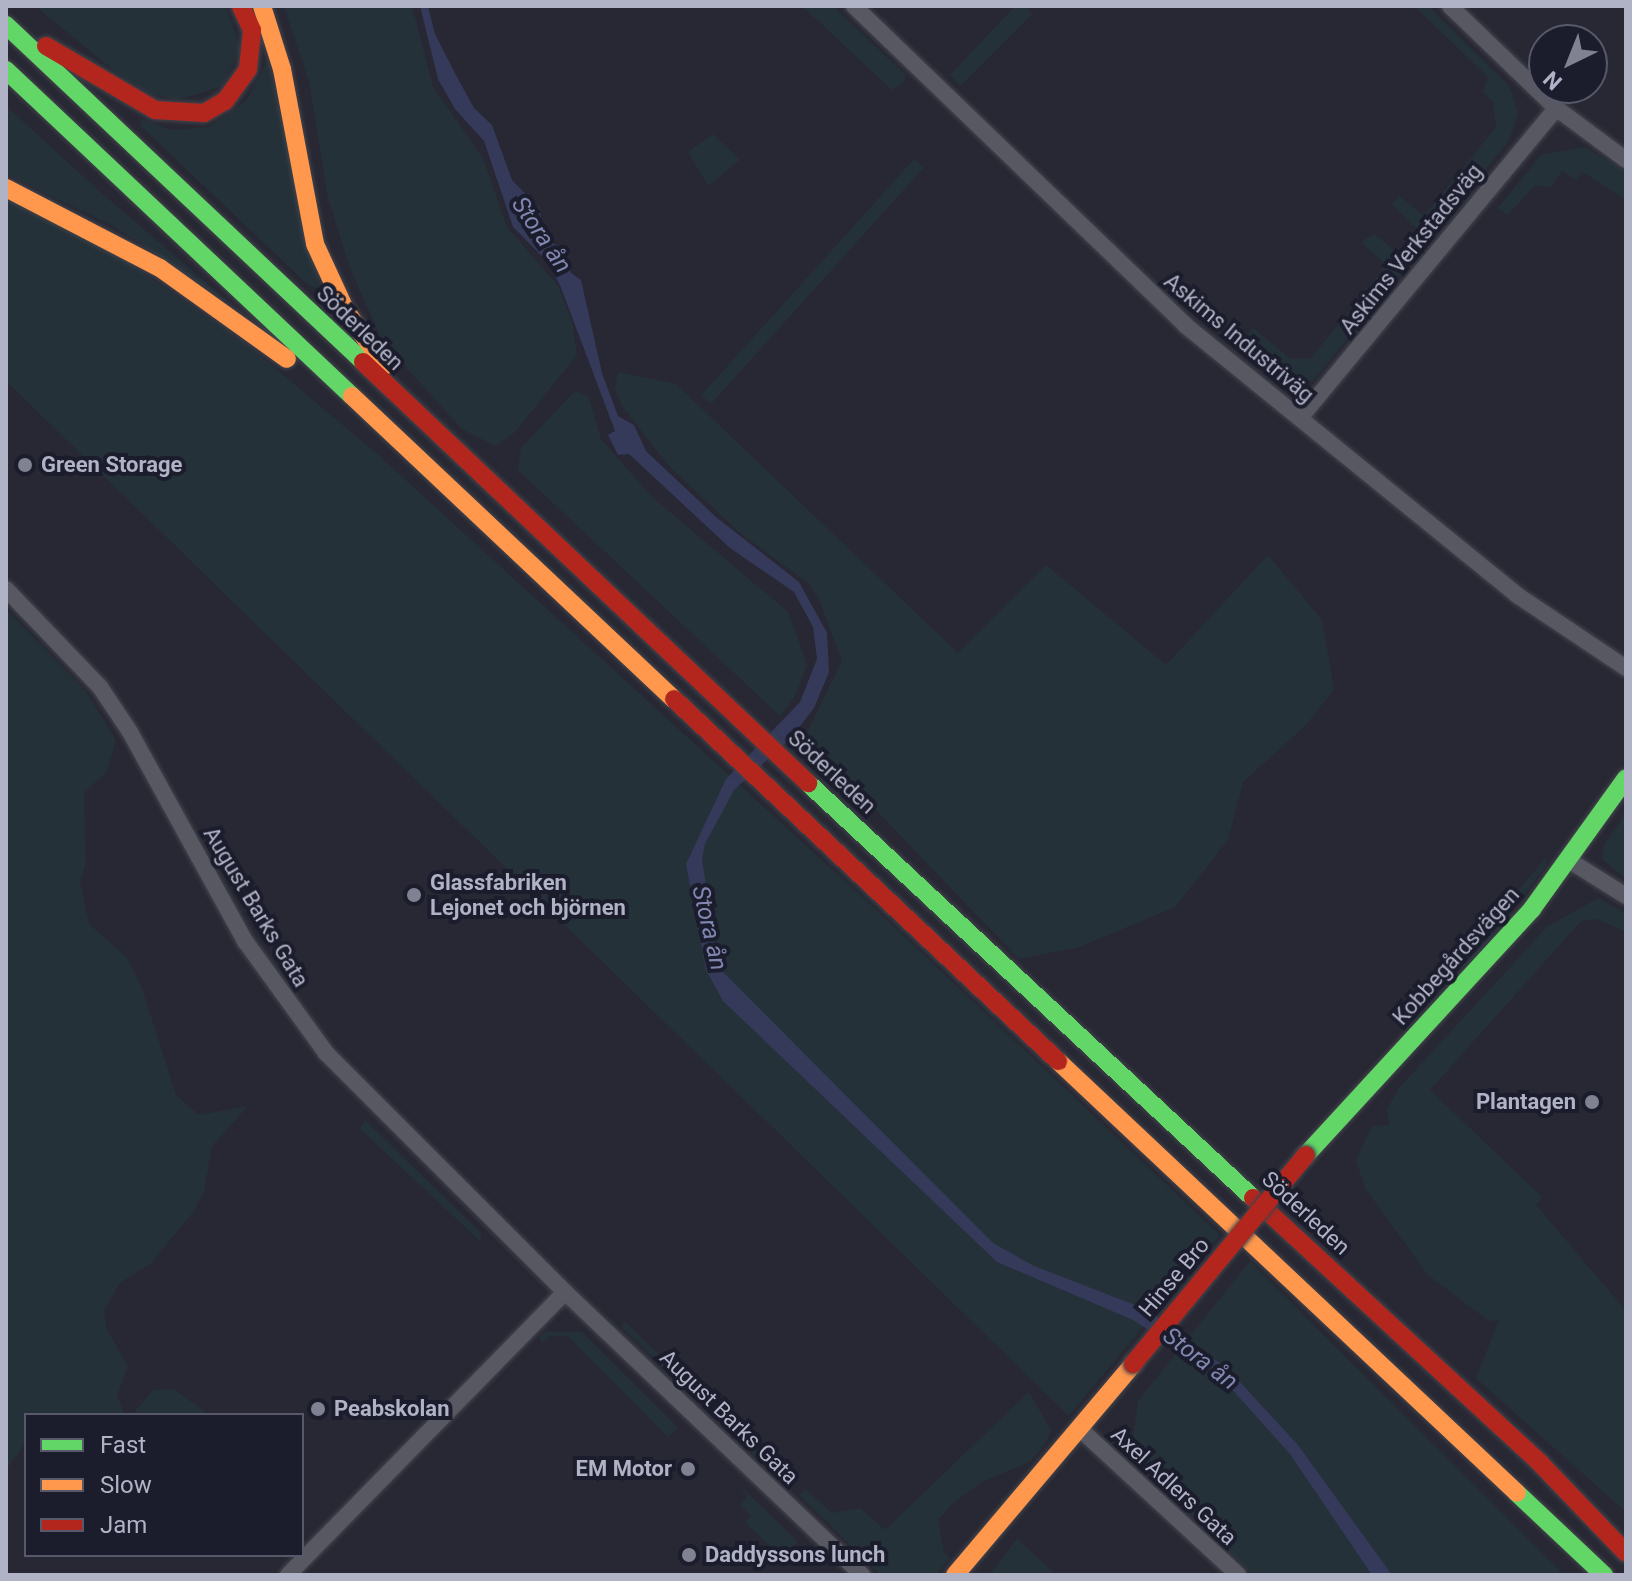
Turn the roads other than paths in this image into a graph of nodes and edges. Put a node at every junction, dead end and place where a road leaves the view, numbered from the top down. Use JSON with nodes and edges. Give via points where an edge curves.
{"nodes":[{"id":1,"x":241,"y":6,"type":"edge"},
{"id":2,"x":262,"y":6,"type":"edge"},
{"id":3,"x":854,"y":6,"type":"edge"},
{"id":4,"x":1450,"y":6,"type":"edge"},
{"id":5,"x":6,"y":23,"type":"edge"},
{"id":6,"x":6,"y":70,"type":"edge"},
{"id":7,"x":1556,"y":108,"type":"junction"},
{"id":8,"x":1626,"y":160,"type":"edge"},
{"id":9,"x":6,"y":188,"type":"edge"},
{"id":10,"x":1300,"y":418,"type":"junction"},
{"id":11,"x":439,"y":436,"type":"junction"},
{"id":12,"x":413,"y":454,"type":"junction"},
{"id":13,"x":6,"y":589,"type":"edge"},
{"id":14,"x":1626,"y":668,"type":"edge"},
{"id":15,"x":1626,"y":778,"type":"edge"},
{"id":16,"x":1570,"y":861,"type":"junction"},
{"id":17,"x":1626,"y":896,"type":"edge"},
{"id":18,"x":1306,"y":1155,"type":"joint"},
{"id":19,"x":565,"y":1292,"type":"junction"},
{"id":20,"x":1080,"y":1429,"type":"junction"},
{"id":21,"x":1540,"y":1463,"type":"junction"},
{"id":22,"x":1499,"y":1480,"type":"junction"},
{"id":23,"x":1626,"y":1536,"type":"edge"},
{"id":24,"x":1626,"y":1553,"type":"edge"},
{"id":25,"x":288,"y":1575,"type":"edge"},
{"id":26,"x":862,"y":1575,"type":"edge"},
{"id":27,"x":955,"y":1575,"type":"edge"},
{"id":28,"x":1238,"y":1575,"type":"edge"},
{"id":29,"x":1581,"y":1575,"type":"edge"},
{"id":30,"x":1604,"y":1575,"type":"edge"}],
"edges":[{"from":1,"to":5,"type":"main road","via":[[254,44],[241,82],[225,101],[204,113],[179,115],[129,96]]},
{"from":2,"to":11,"type":"main road","via":[[282,69],[304,204],[329,279],[376,354]]},
{"from":3,"to":10,"type":"street","name":"Askims Industriväg","via":[[1185,325]]},
{"from":4,"to":7,"type":"street"},
{"from":5,"to":11,"type":"main road","name":"Söderleden"},
{"from":6,"to":12,"type":"main road"},
{"from":7,"to":8,"type":"street"},
{"from":7,"to":10,"type":"street","name":"Askims Verkstadsväg"},
{"from":9,"to":12,"type":"main road","via":[[160,268]]},
{"from":10,"to":14,"type":"street","name":"Askims Industriväg","via":[[1517,595]]},
{"from":11,"to":21,"type":"main road","name":"Söderleden"},
{"from":12,"to":22,"type":"main road"},
{"from":13,"to":19,"type":"street","name":"August Barks Gata","via":[[100,687],[245,941],[301,1022],[354,1082]]},
{"from":15,"to":16,"type":"main road","name":"Kobbegårdsvägen"},
{"from":16,"to":17,"type":"street"},
{"from":16,"to":18,"type":"main road","name":"Kobbegårdsvägen"},
{"from":18,"to":20,"type":"main road","name":"Hinse Bro","bridge":true},
{"from":19,"to":25,"type":"street"},
{"from":19,"to":26,"type":"street","name":"August Barks Gata"},
{"from":20,"to":27,"type":"main road","name":"Hinse Bro"},
{"from":20,"to":28,"type":"street","name":"Axel Adlers Gata"},
{"from":21,"to":23,"type":"main road"},
{"from":21,"to":24,"type":"main road","name":"Söderleden"},
{"from":22,"to":29,"type":"main road"},
{"from":22,"to":30,"type":"main road"}]}
